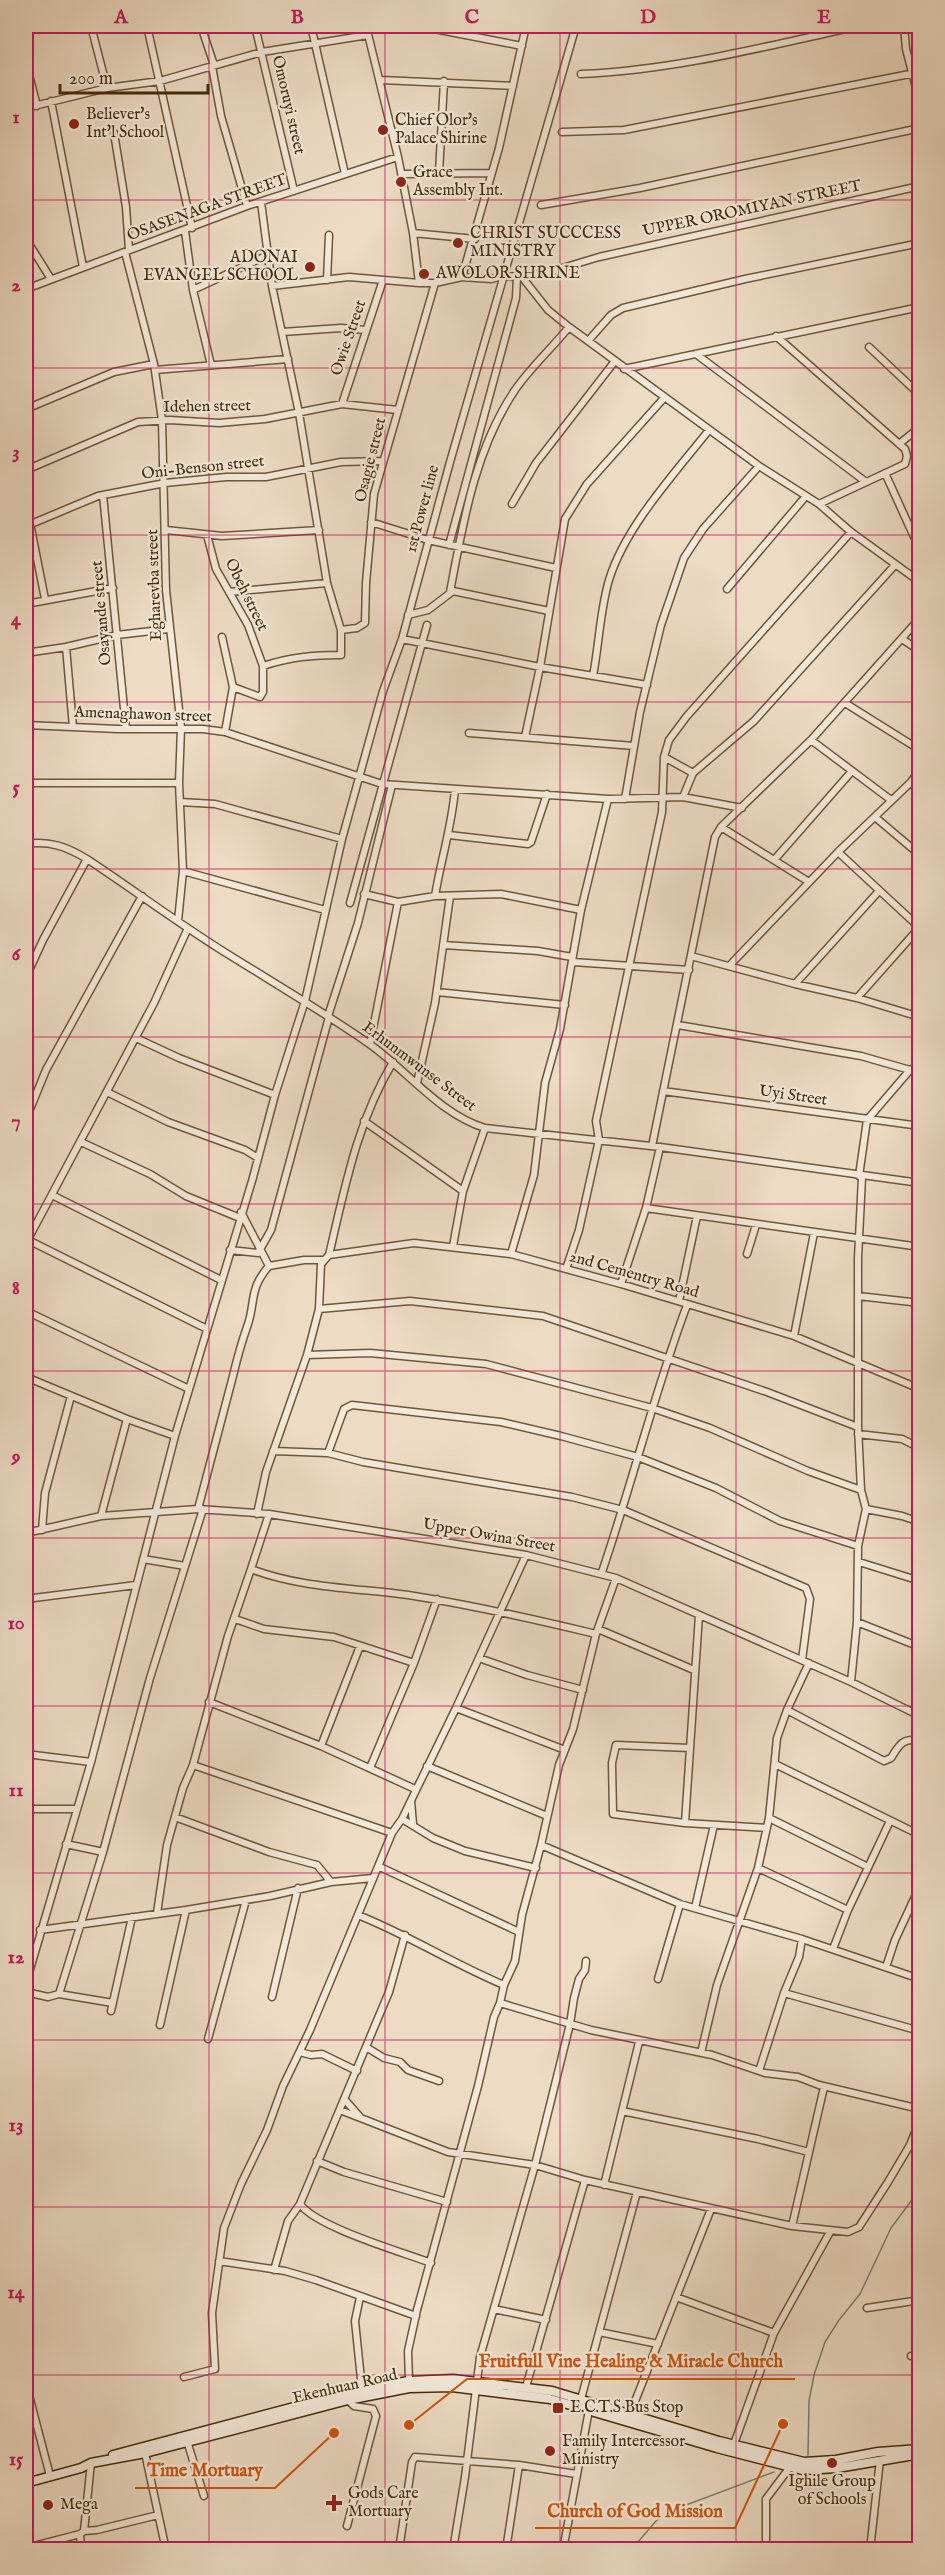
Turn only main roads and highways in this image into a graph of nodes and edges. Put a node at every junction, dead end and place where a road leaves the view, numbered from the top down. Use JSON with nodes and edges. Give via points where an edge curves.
{"nodes":[{"id":1,"x":477,"y":2386,"type":"junction"},
{"id":2,"x":920,"y":2448,"type":"edge"},
{"id":3,"x":920,"y":2454,"type":"edge"},
{"id":4,"x":26,"y":2478,"type":"edge"},
{"id":5,"x":26,"y":2483,"type":"edge"}],
"edges":[{"from":1,"to":2,"type":"main road","name":"Ekenhuan Road","via":[[526,2387],[581,2399],[804,2462]]},
{"from":1,"to":3,"type":"main road","name":"Ekenhuan Road","via":[[589,2410],[804,2470]]},
{"from":1,"to":4,"type":"main road","name":"Ekenhuan Road","via":[[453,2379],[362,2389]]},
{"from":1,"to":5,"type":"main road","name":"Ekenhuan Road","via":[[409,2388],[348,2400],[145,2453],[91,2463]]}]}
